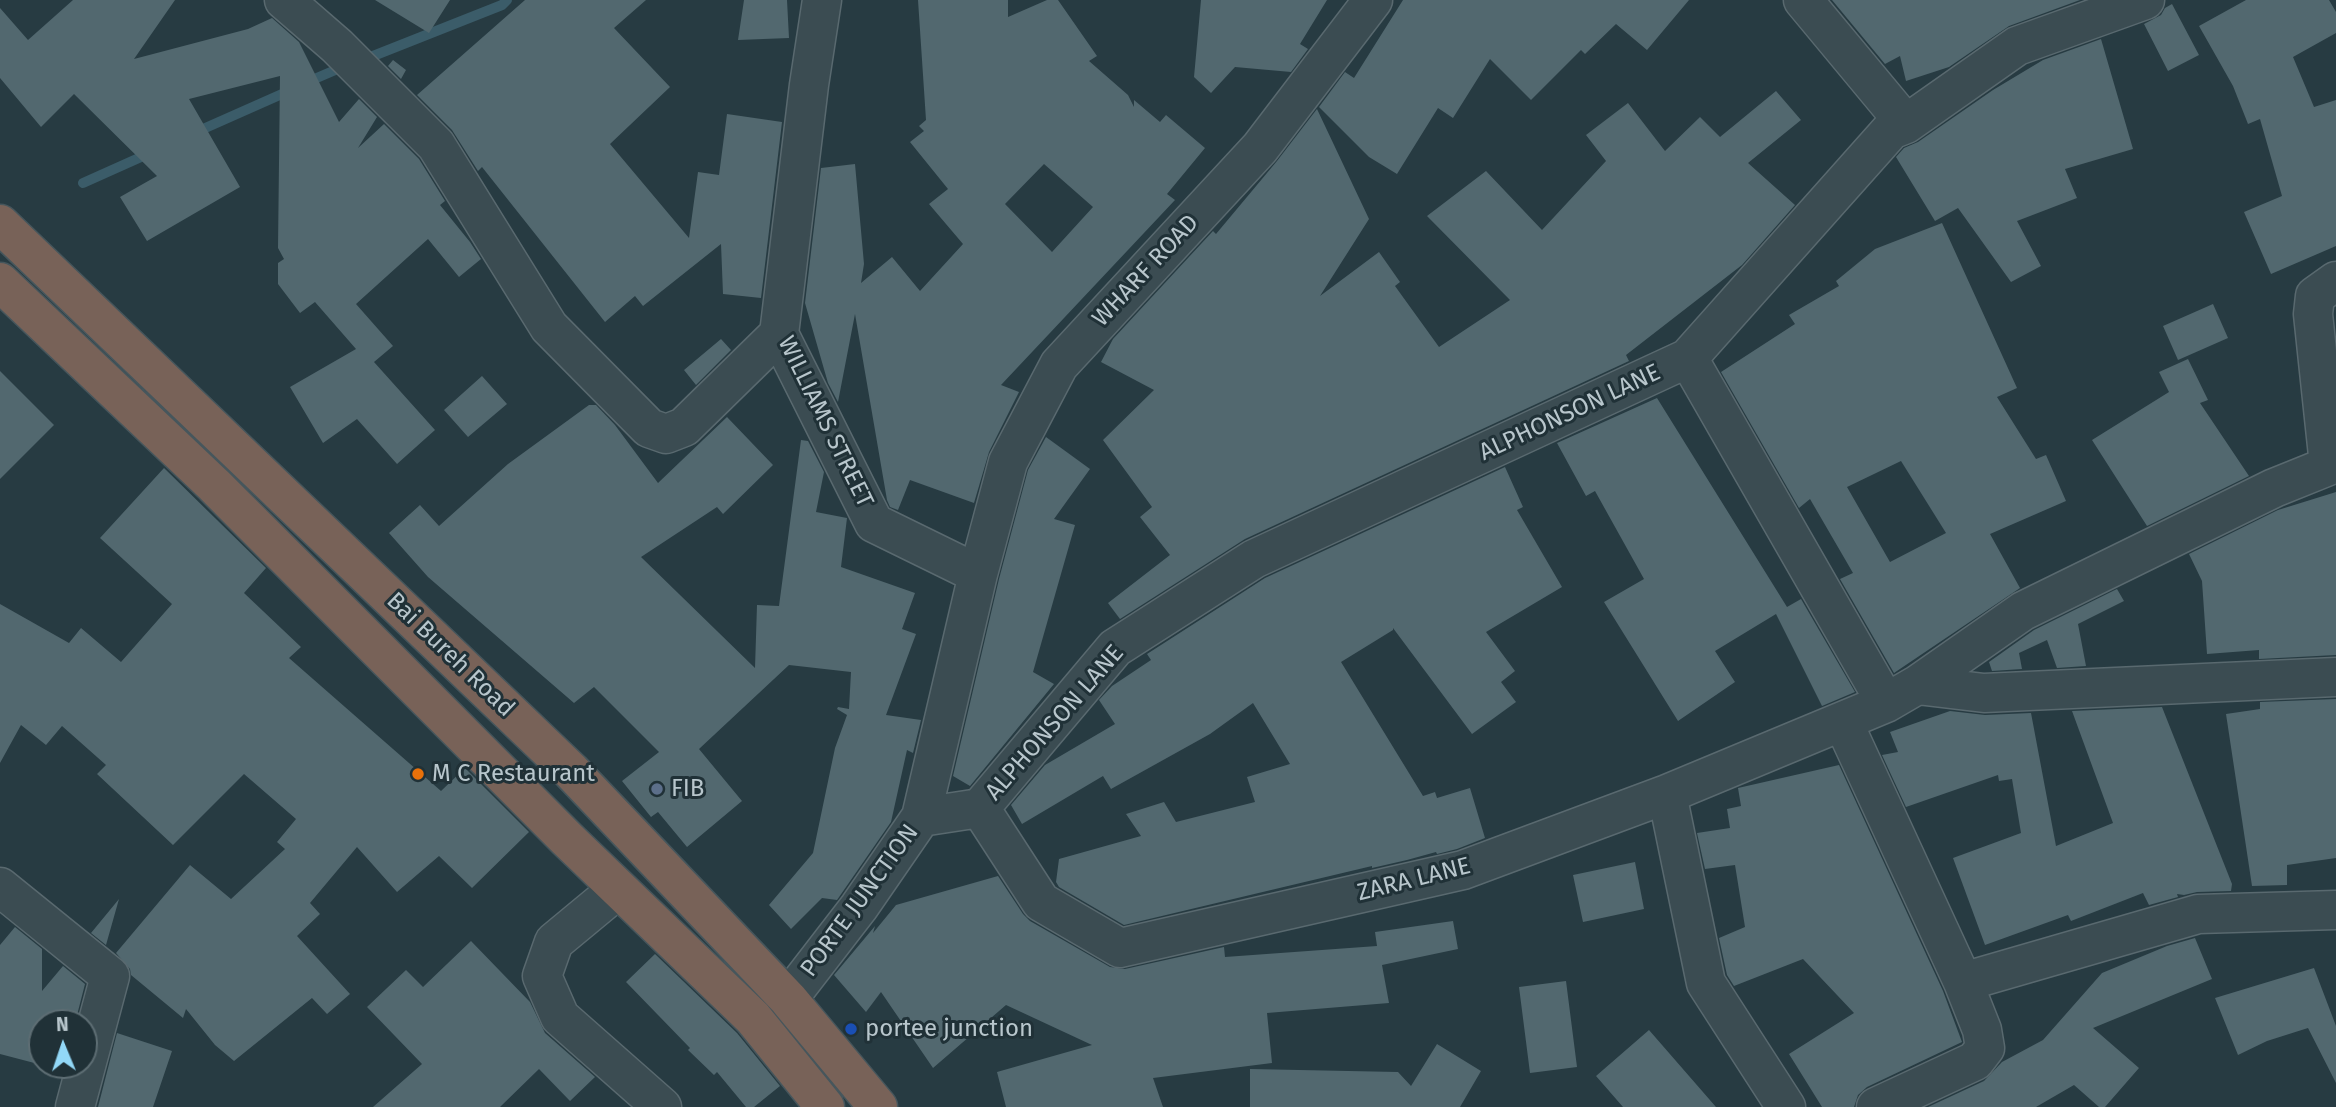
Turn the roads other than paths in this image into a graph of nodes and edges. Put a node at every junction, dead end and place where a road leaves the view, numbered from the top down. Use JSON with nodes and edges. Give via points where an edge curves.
{"nodes":[{"id":1,"x":284,"y":0,"type":"edge"},
{"id":2,"x":822,"y":0,"type":"edge"},
{"id":3,"x":1373,"y":0,"type":"edge"},
{"id":4,"x":1803,"y":0,"type":"edge"},
{"id":5,"x":2145,"y":0,"type":"edge"},
{"id":6,"x":1906,"y":124,"type":"junction"},
{"id":7,"x":0,"y":224,"type":"edge"},
{"id":8,"x":2336,"y":281,"type":"edge"},
{"id":9,"x":0,"y":282,"type":"edge"},
{"id":10,"x":779,"y":334,"type":"junction"},
{"id":11,"x":1688,"y":358,"type":"junction"},
{"id":12,"x":2332,"y":464,"type":"edge"},
{"id":13,"x":978,"y":574,"type":"junction"},
{"id":14,"x":2336,"y":677,"type":"edge"},
{"id":15,"x":1901,"y":694,"type":"junction"},
{"id":16,"x":1843,"y":722,"type":"junction"},
{"id":17,"x":1667,"y":794,"type":"junction"},
{"id":18,"x":980,"y":808,"type":"junction"},
{"id":19,"x":921,"y":817,"type":"junction"},
{"id":20,"x":0,"y":887,"type":"edge"},
{"id":21,"x":618,"y":889,"type":"junction"},
{"id":22,"x":2336,"y":909,"type":"edge"},
{"id":23,"x":1963,"y":982,"type":"junction"},
{"id":24,"x":788,"y":999,"type":"junction"},
{"id":25,"x":75,"y":1107,"type":"edge"},
{"id":26,"x":662,"y":1107,"type":"edge"},
{"id":27,"x":825,"y":1107,"type":"edge"},
{"id":28,"x":878,"y":1107,"type":"edge"},
{"id":29,"x":1786,"y":1107,"type":"edge"},
{"id":30,"x":1876,"y":1107,"type":"edge"}],
"edges":[{"from":1,"to":10,"type":"street","via":[[436,145],[549,327],[649,428],[666,434],[684,427]]},
{"from":2,"to":10,"type":"street","name":"WILLIAMS STREET"},
{"from":3,"to":13,"type":"street","name":"WHARF ROAD","via":[[1260,148],[1059,365],[1008,462]]},
{"from":4,"to":6,"type":"street"},
{"from":5,"to":6,"type":"street","name":"ALPHONSON LANE","via":[[2017,46]]},
{"from":6,"to":11,"type":"street","name":"ALPHONSON LANE","via":[[1891,130]]},
{"from":7,"to":24,"type":"highway","name":"Bai Bureh Road","via":[[571,772]]},
{"from":8,"to":12,"type":"street","via":[[2315,296],[2313,314]]},
{"from":9,"to":21,"type":"highway","name":"Bai Bureh Road","via":[[214,485]]},
{"from":10,"to":13,"type":"street","name":"WILLIAMS STREET","via":[[874,523]]},
{"from":11,"to":15,"type":"street"},
{"from":11,"to":18,"type":"street","name":"ALPHONSON LANE","via":[[1254,559],[1115,648]]},
{"from":12,"to":15,"type":"street","name":"ZARA LANE","via":[[2023,611]]},
{"from":13,"to":19,"type":"street"},
{"from":14,"to":15,"type":"street"},
{"from":15,"to":16,"type":"street","name":"ZARA LANE"},
{"from":16,"to":17,"type":"street","name":"ZARA LANE"},
{"from":16,"to":23,"type":"street"},
{"from":17,"to":18,"type":"street","name":"ZARA LANE","via":[[1462,870],[1120,948],[1041,902]]},
{"from":17,"to":29,"type":"street","via":[[1706,983]]},
{"from":18,"to":19,"type":"street","name":"PORTE JUNCTION"},
{"from":19,"to":24,"type":"street","name":"PORTE JUNCTION"},
{"from":20,"to":25,"type":"street","via":[[110,976]]},
{"from":21,"to":26,"type":"street","via":[[554,942],[542,976],[560,1017]]},
{"from":21,"to":27,"type":"highway","name":"Bai Bureh Road","via":[[753,1018]]},
{"from":22,"to":23,"type":"street","via":[[2199,914]]},
{"from":23,"to":30,"type":"street","via":[[1985,1048],[1975,1061]]},
{"from":24,"to":28,"type":"highway","name":"Bai Bureh Road"}]}
